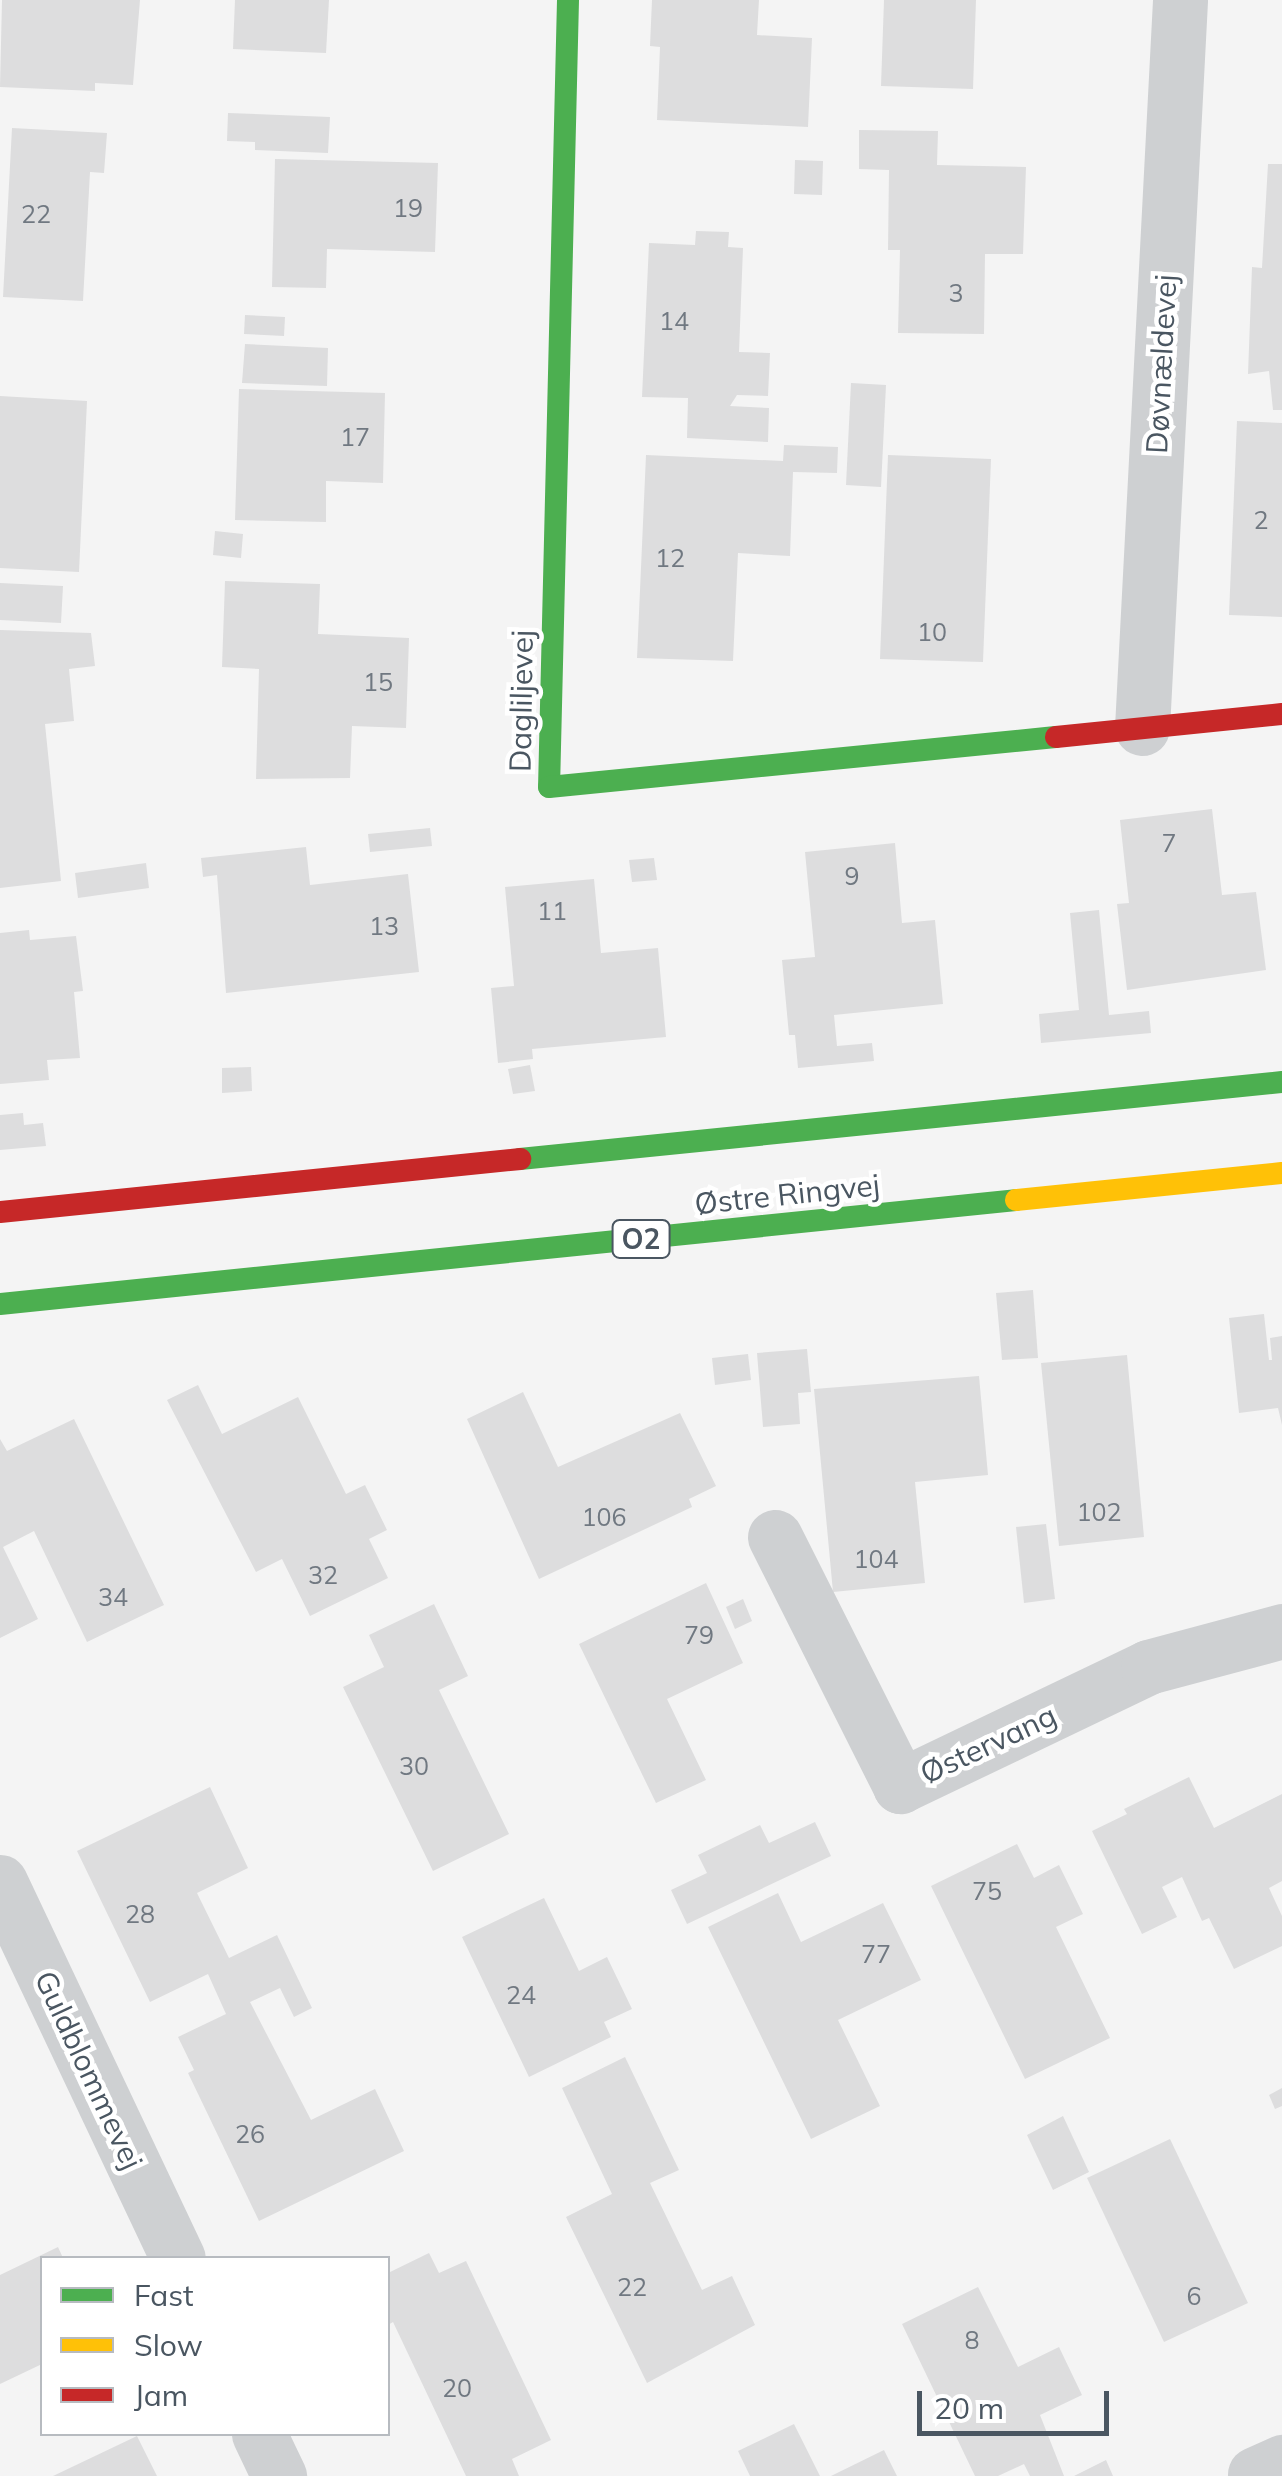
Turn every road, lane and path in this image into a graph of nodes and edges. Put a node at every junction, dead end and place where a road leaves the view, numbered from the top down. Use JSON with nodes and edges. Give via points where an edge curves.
{"nodes":[{"id":1,"x":568,"y":0,"type":"edge"},
{"id":2,"x":1180,"y":0,"type":"edge"},
{"id":3,"x":1282,"y":714,"type":"edge"},
{"id":4,"x":1142,"y":728,"type":"junction"},
{"id":5,"x":1282,"y":1082,"type":"edge"},
{"id":6,"x":1282,"y":1173,"type":"edge"},
{"id":7,"x":0,"y":1212,"type":"edge"},
{"id":8,"x":0,"y":1304,"type":"edge"},
{"id":9,"x":775,"y":1538,"type":"dead end"},
{"id":10,"x":1282,"y":1631,"type":"edge"},
{"id":11,"x":0,"y":1882,"type":"edge"},
{"id":12,"x":177,"y":2256,"type":"edge"},
{"id":13,"x":261,"y":2436,"type":"edge"},
{"id":14,"x":279,"y":2476,"type":"edge"}],
"edges":[{"from":1,"to":4,"type":"main road","name":"Dagliljevej","via":[[548,786]]},
{"from":2,"to":4,"type":"street","name":"Døvnældevej"},
{"from":3,"to":4,"type":"main road","name":"Dagliljevej"},
{"from":5,"to":7,"type":"main road","name":"Østre Ringvej"},
{"from":6,"to":8,"type":"main road","name":"Østre Ringvej","number":"O2"},
{"from":9,"to":10,"type":"street","name":"Østervang","via":[[900,1786],[1148,1667]]},
{"from":11,"to":12,"type":"street","name":"Guldblommevej"},
{"from":13,"to":14,"type":"street"}]}
